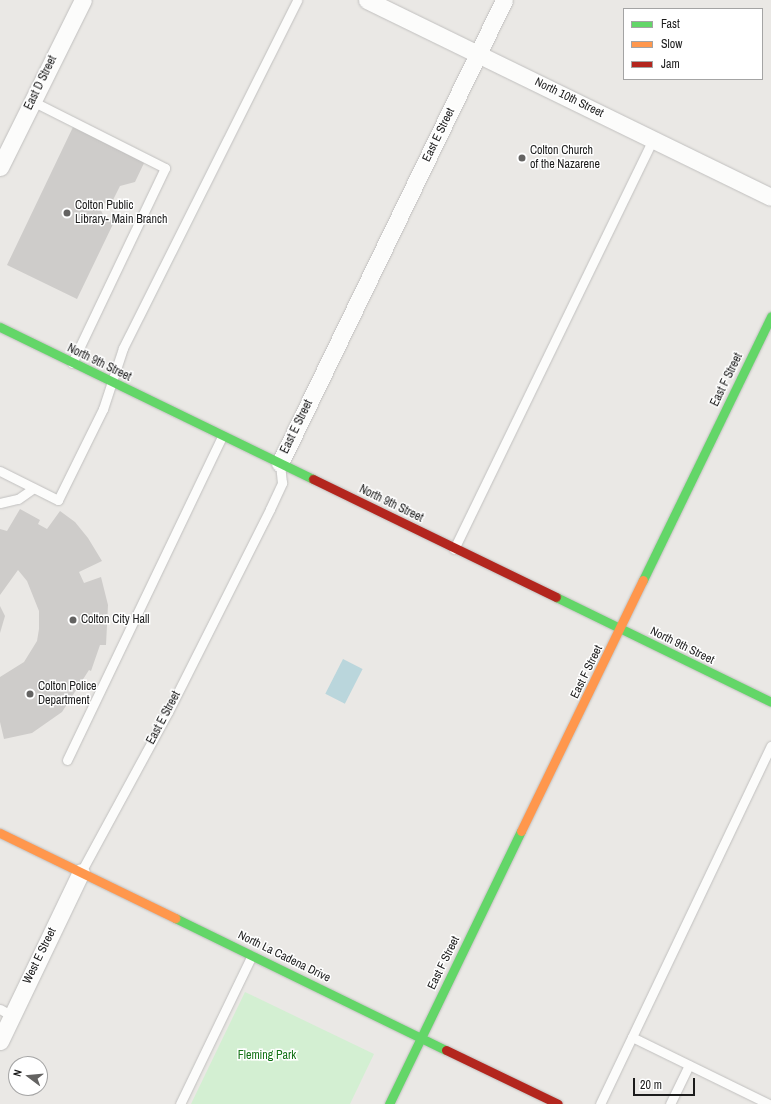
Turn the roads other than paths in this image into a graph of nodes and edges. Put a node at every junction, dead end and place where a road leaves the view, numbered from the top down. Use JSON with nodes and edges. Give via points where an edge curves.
{"nodes":[{"id":1,"x":83,"y":0,"type":"edge"},
{"id":2,"x":297,"y":0,"type":"edge"},
{"id":3,"x":367,"y":0,"type":"edge"},
{"id":4,"x":504,"y":0,"type":"edge"},
{"id":5,"x":478,"y":53,"type":"junction"},
{"id":6,"x":32,"y":101,"type":"junction"},
{"id":7,"x":652,"y":139,"type":"junction"},
{"id":8,"x":0,"y":167,"type":"edge"},
{"id":9,"x":771,"y":197,"type":"edge"},
{"id":10,"x":771,"y":316,"type":"edge"},
{"id":11,"x":0,"y":328,"type":"edge"},
{"id":12,"x":72,"y":362,"type":"junction"},
{"id":13,"x":110,"y":382,"type":"junction"},
{"id":14,"x":222,"y":437,"type":"junction"},
{"id":15,"x":280,"y":463,"type":"junction"},
{"id":16,"x":0,"y":471,"type":"edge"},
{"id":17,"x":34,"y":488,"type":"junction"},
{"id":18,"x":0,"y":503,"type":"edge"},
{"id":19,"x":454,"y":549,"type":"junction"},
{"id":20,"x":621,"y":629,"type":"junction"},
{"id":21,"x":771,"y":702,"type":"edge"},
{"id":22,"x":771,"y":746,"type":"edge"},
{"id":23,"x":67,"y":760,"type":"dead end"},
{"id":24,"x":0,"y":833,"type":"edge"},
{"id":25,"x":81,"y":872,"type":"junction"},
{"id":26,"x":252,"y":955,"type":"junction"},
{"id":27,"x":6,"y":1012,"type":"edge"},
{"id":28,"x":421,"y":1037,"type":"junction"},
{"id":29,"x":632,"y":1037,"type":"junction"},
{"id":30,"x":0,"y":1041,"type":"edge"},
{"id":31,"x":689,"y":1065,"type":"junction"},
{"id":32,"x":753,"y":1101,"type":"edge"},
{"id":33,"x":180,"y":1104,"type":"edge"},
{"id":34,"x":389,"y":1104,"type":"edge"},
{"id":35,"x":558,"y":1104,"type":"edge"},
{"id":36,"x":600,"y":1104,"type":"edge"},
{"id":37,"x":670,"y":1104,"type":"edge"},
{"id":38,"x":769,"y":1104,"type":"edge"}],
"edges":[{"from":1,"to":6,"type":"street","name":"East D Street"},
{"from":2,"to":13,"type":"lane","via":[[123,348]]},
{"from":3,"to":5,"type":"street","name":"North 10th Street"},
{"from":4,"to":5,"type":"street","name":"East E Street"},
{"from":5,"to":7,"type":"street","name":"North 10th Street"},
{"from":5,"to":15,"type":"street","name":"East E Street"},
{"from":6,"to":8,"type":"street","name":"East D Street"},
{"from":6,"to":12,"type":"lane","via":[[165,168]]},
{"from":7,"to":9,"type":"street","name":"North 10th Street"},
{"from":7,"to":19,"type":"lane"},
{"from":10,"to":20,"type":"street","name":"East F Street"},
{"from":11,"to":12,"type":"street","name":"North 9th Street"},
{"from":12,"to":13,"type":"street","name":"North 9th Street"},
{"from":13,"to":14,"type":"street","name":"North 9th Street"},
{"from":13,"to":17,"type":"lane","via":[[103,409],[58,500]]},
{"from":14,"to":15,"type":"street","name":"North 9th Street"},
{"from":14,"to":23,"type":"lane"},
{"from":15,"to":19,"type":"street","name":"North 9th Street"},
{"from":15,"to":25,"type":"lane","name":"East E Street","via":[[282,482],[270,509],[168,712]]},
{"from":16,"to":17,"type":"lane"},
{"from":17,"to":18,"type":"lane","via":[[18,499]]},
{"from":19,"to":20,"type":"street","name":"North 9th Street"},
{"from":20,"to":21,"type":"street","name":"North 9th Street"},
{"from":20,"to":28,"type":"street","name":"East F Street"},
{"from":22,"to":29,"type":"lane"},
{"from":24,"to":25,"type":"street","name":"North La Cadena Drive"},
{"from":25,"to":26,"type":"street","name":"North La Cadena Drive"},
{"from":25,"to":27,"type":"street","name":"West E Street"},
{"from":26,"to":28,"type":"street","name":"North La Cadena Drive"},
{"from":26,"to":33,"type":"lane"},
{"from":27,"to":30,"type":"street","name":"West E Street"},
{"from":28,"to":34,"type":"street","name":"East F Street"},
{"from":28,"to":35,"type":"street","name":"North La Cadena Drive"},
{"from":29,"to":31,"type":"lane"},
{"from":29,"to":36,"type":"lane"},
{"from":31,"to":32,"type":"lane"},
{"from":31,"to":37,"type":"lane"},
{"from":32,"to":38,"type":"lane"}]}
